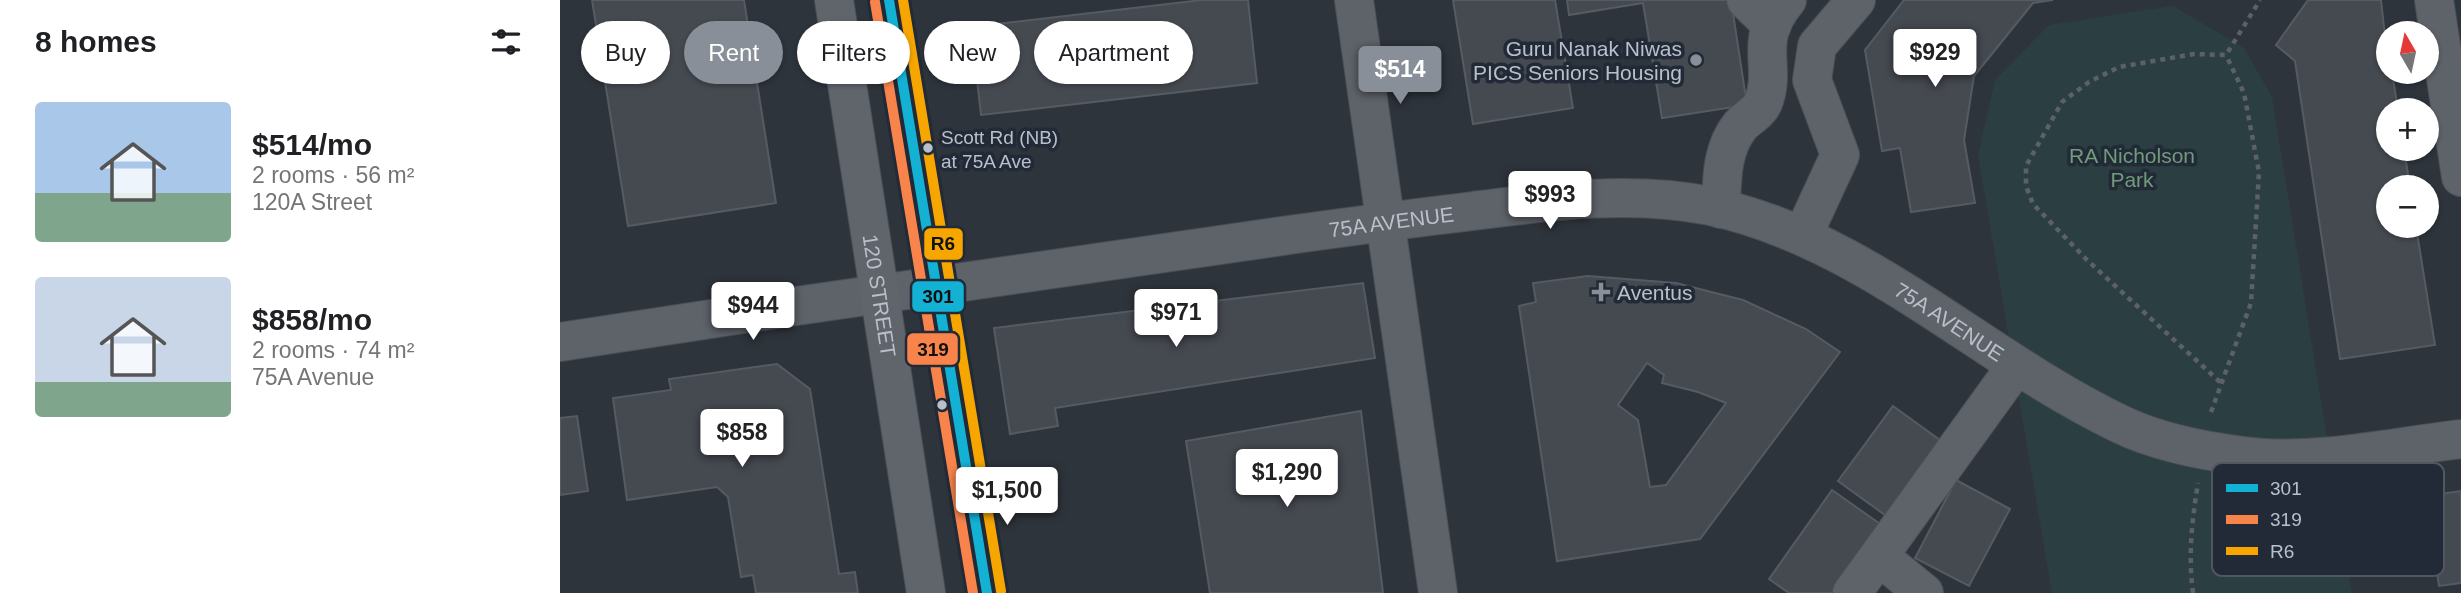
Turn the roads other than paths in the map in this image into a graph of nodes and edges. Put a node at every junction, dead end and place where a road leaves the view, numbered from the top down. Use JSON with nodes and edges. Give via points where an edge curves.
{"nodes":[{"id":1,"x":834,"y":0,"type":"edge"},
{"id":2,"x":889,"y":0,"type":"edge"},
{"id":3,"x":1354,"y":0,"type":"edge"},
{"id":4,"x":1856,"y":0,"type":"edge"},
{"id":5,"x":2434,"y":0,"type":"edge"},
{"id":6,"x":1768,"y":8,"type":"edge"},
{"id":7,"x":2461,"y":177,"type":"edge"},
{"id":8,"x":1721,"y":209,"type":"junction"},
{"id":9,"x":1387,"y":222,"type":"junction"},
{"id":10,"x":1803,"y":235,"type":"junction"},
{"id":11,"x":937,"y":284,"type":"junction"},
{"id":12,"x":878,"y":292,"type":"junction"},
{"id":13,"x":560,"y":342,"type":"edge"},
{"id":14,"x":2016,"y":366,"type":"junction"},
{"id":15,"x":2461,"y":439,"type":"edge"},
{"id":16,"x":1880,"y":556,"type":"junction"},
{"id":17,"x":926,"y":593,"type":"edge"},
{"id":18,"x":988,"y":593,"type":"edge"},
{"id":19,"x":1438,"y":593,"type":"edge"},
{"id":20,"x":1852,"y":593,"type":"edge"},
{"id":21,"x":1924,"y":593,"type":"edge"}],
"edges":[{"from":1,"to":12,"type":"main road","name":"120 STREET"},
{"from":2,"to":11,"type":"main road"},
{"from":3,"to":9,"type":"street"},
{"from":4,"to":10,"type":"street","via":[[1817,46],[1812,80],[1840,155]]},
{"from":5,"to":7,"type":"street"},
{"from":6,"to":8,"type":"street","via":[[1767,89],[1762,106],[1741,124],[1728,144]]},
{"from":8,"to":9,"type":"street","name":"75A AVENUE","via":[[1631,199],[1565,199]]},
{"from":8,"to":10,"type":"street","name":"75A AVENUE"},
{"from":9,"to":11,"type":"street","name":"75A AVENUE"},
{"from":9,"to":19,"type":"street"},
{"from":10,"to":14,"type":"street","name":"75A AVENUE","via":[[1876,274]]},
{"from":11,"to":12,"type":"street","name":"75A AVENUE"},
{"from":11,"to":18,"type":"main road"},
{"from":12,"to":13,"type":"street","name":"75A AVENUE"},
{"from":12,"to":17,"type":"main road","name":"120 STREET"},
{"from":14,"to":15,"type":"street","name":"75A AVENUE","via":[[2123,426],[2168,441],[2247,457],[2291,459]]},
{"from":14,"to":16,"type":"street"},
{"from":16,"to":20,"type":"street"},
{"from":16,"to":21,"type":"street"}]}
